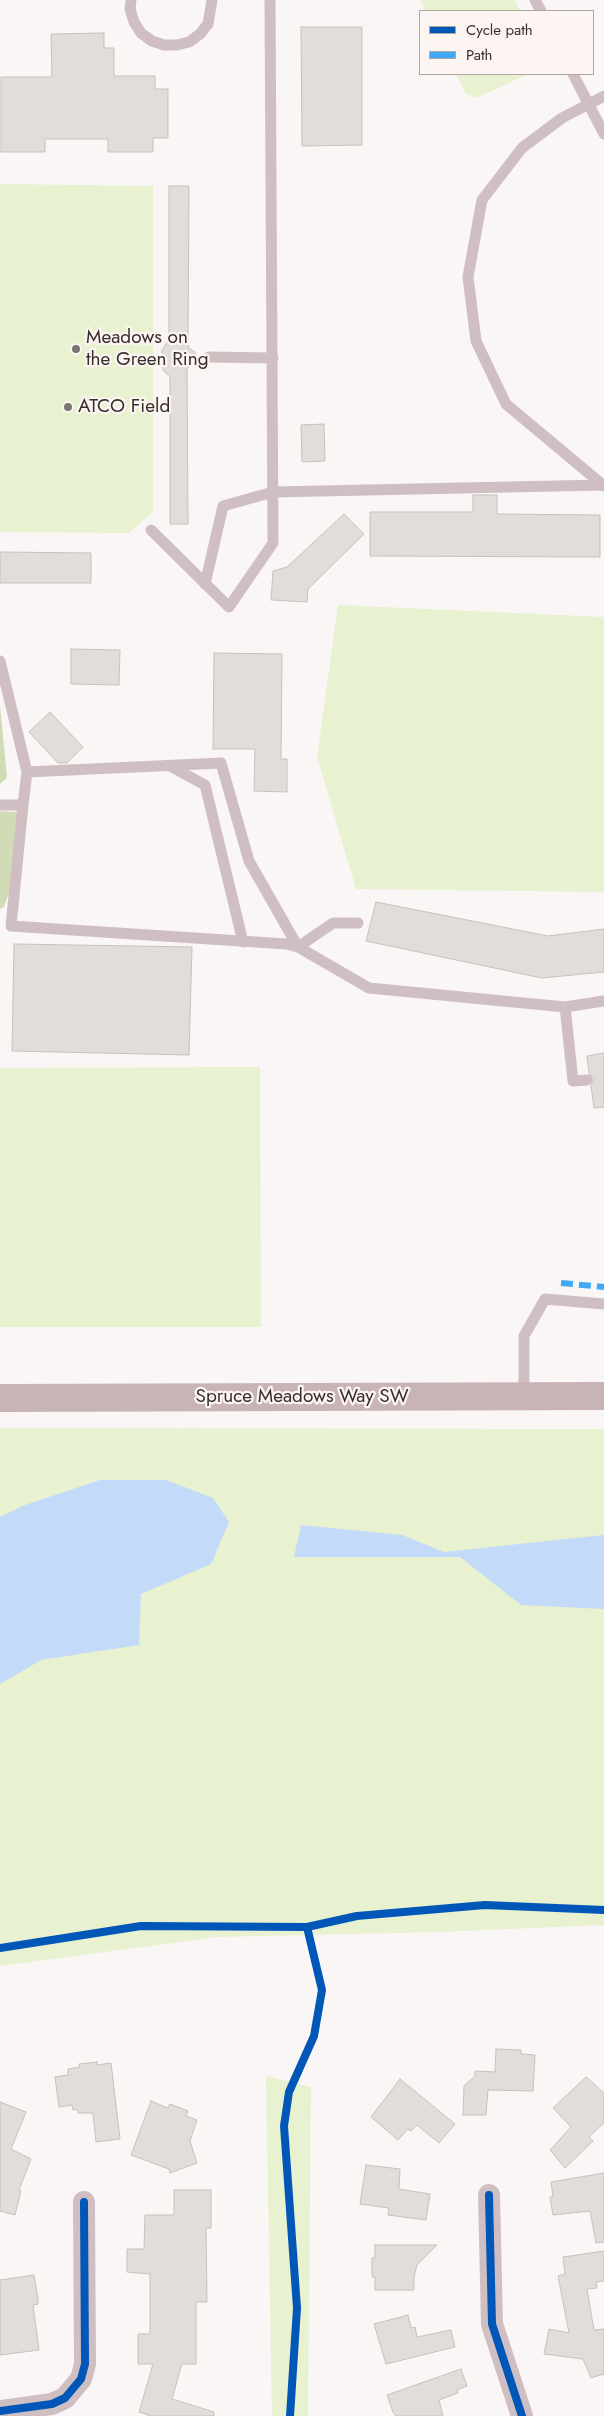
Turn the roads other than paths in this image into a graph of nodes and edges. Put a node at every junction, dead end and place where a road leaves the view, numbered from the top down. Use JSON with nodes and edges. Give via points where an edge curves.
{"nodes":[{"id":1,"x":131,"y":0,"type":"edge"},
{"id":2,"x":212,"y":0,"type":"edge"},
{"id":3,"x":270,"y":0,"type":"edge"},
{"id":4,"x":574,"y":75,"type":"edge"},
{"id":5,"x":604,"y":96,"type":"edge"},
{"id":6,"x":589,"y":104,"type":"junction"},
{"id":7,"x":604,"y":134,"type":"edge"},
{"id":8,"x":209,"y":357,"type":"dead end"},
{"id":9,"x":273,"y":358,"type":"junction"},
{"id":10,"x":603,"y":486,"type":"edge"},
{"id":11,"x":273,"y":492,"type":"junction"},
{"id":12,"x":151,"y":530,"type":"dead end"},
{"id":13,"x":205,"y":584,"type":"junction"},
{"id":14,"x":0,"y":661,"type":"edge"},
{"id":15,"x":168,"y":765,"type":"junction"},
{"id":16,"x":28,"y":772,"type":"junction"},
{"id":17,"x":0,"y":805,"type":"edge"},
{"id":18,"x":22,"y":805,"type":"junction"},
{"id":19,"x":358,"y":923,"type":"dead end"},
{"id":20,"x":243,"y":942,"type":"junction"},
{"id":21,"x":298,"y":947,"type":"junction"},
{"id":22,"x":604,"y":1001,"type":"edge"},
{"id":23,"x":565,"y":1007,"type":"junction"},
{"id":24,"x":587,"y":1080,"type":"dead end"},
{"id":25,"x":604,"y":1304,"type":"edge"},
{"id":26,"x":524,"y":1396,"type":"junction"},
{"id":27,"x":604,"y":1396,"type":"edge"},
{"id":28,"x":0,"y":1398,"type":"edge"},
{"id":29,"x":489,"y":2195,"type":"dead end"},
{"id":30,"x":84,"y":2202,"type":"dead end"},
{"id":31,"x":0,"y":2411,"type":"edge"},
{"id":32,"x":522,"y":2416,"type":"edge"}],
"edges":[{"from":1,"to":2,"type":"lane","via":[[134,22],[142,33],[164,45],[190,42],[200,34],[208,24]]},
{"from":3,"to":9,"type":"lane"},
{"from":4,"to":6,"type":"lane"},
{"from":5,"to":6,"type":"lane"},
{"from":6,"to":7,"type":"lane"},
{"from":6,"to":10,"type":"lane","via":[[562,118],[522,148],[482,200],[468,277],[476,341],[506,404]]},
{"from":8,"to":9,"type":"lane"},
{"from":9,"to":11,"type":"lane"},
{"from":10,"to":11,"type":"lane"},
{"from":11,"to":13,"type":"lane","via":[[223,506]]},
{"from":11,"to":13,"type":"lane","via":[[273,543],[229,608]]},
{"from":12,"to":13,"type":"lane"},
{"from":14,"to":16,"type":"lane"},
{"from":15,"to":16,"type":"lane"},
{"from":15,"to":20,"type":"lane","via":[[205,785]]},
{"from":15,"to":21,"type":"lane","via":[[221,763],[249,861]]},
{"from":16,"to":18,"type":"lane"},
{"from":17,"to":18,"type":"lane"},
{"from":18,"to":20,"type":"lane","via":[[11,926]]},
{"from":19,"to":21,"type":"lane","via":[[333,923]]},
{"from":20,"to":21,"type":"lane"},
{"from":21,"to":23,"type":"lane","via":[[369,988]]},
{"from":22,"to":23,"type":"lane"},
{"from":23,"to":24,"type":"lane","via":[[572,1081]]},
{"from":25,"to":26,"type":"lane","via":[[545,1299],[524,1336]]},
{"from":26,"to":27,"type":"main road","name":"Spruce Meadows Way SW"},
{"from":26,"to":28,"type":"main road","name":"Spruce Meadows Way SW"},
{"from":29,"to":32,"type":"street","via":[[492,2324]]},
{"from":30,"to":31,"type":"street","via":[[85,2364],[81,2379],[65,2398],[52,2404]]}]}
